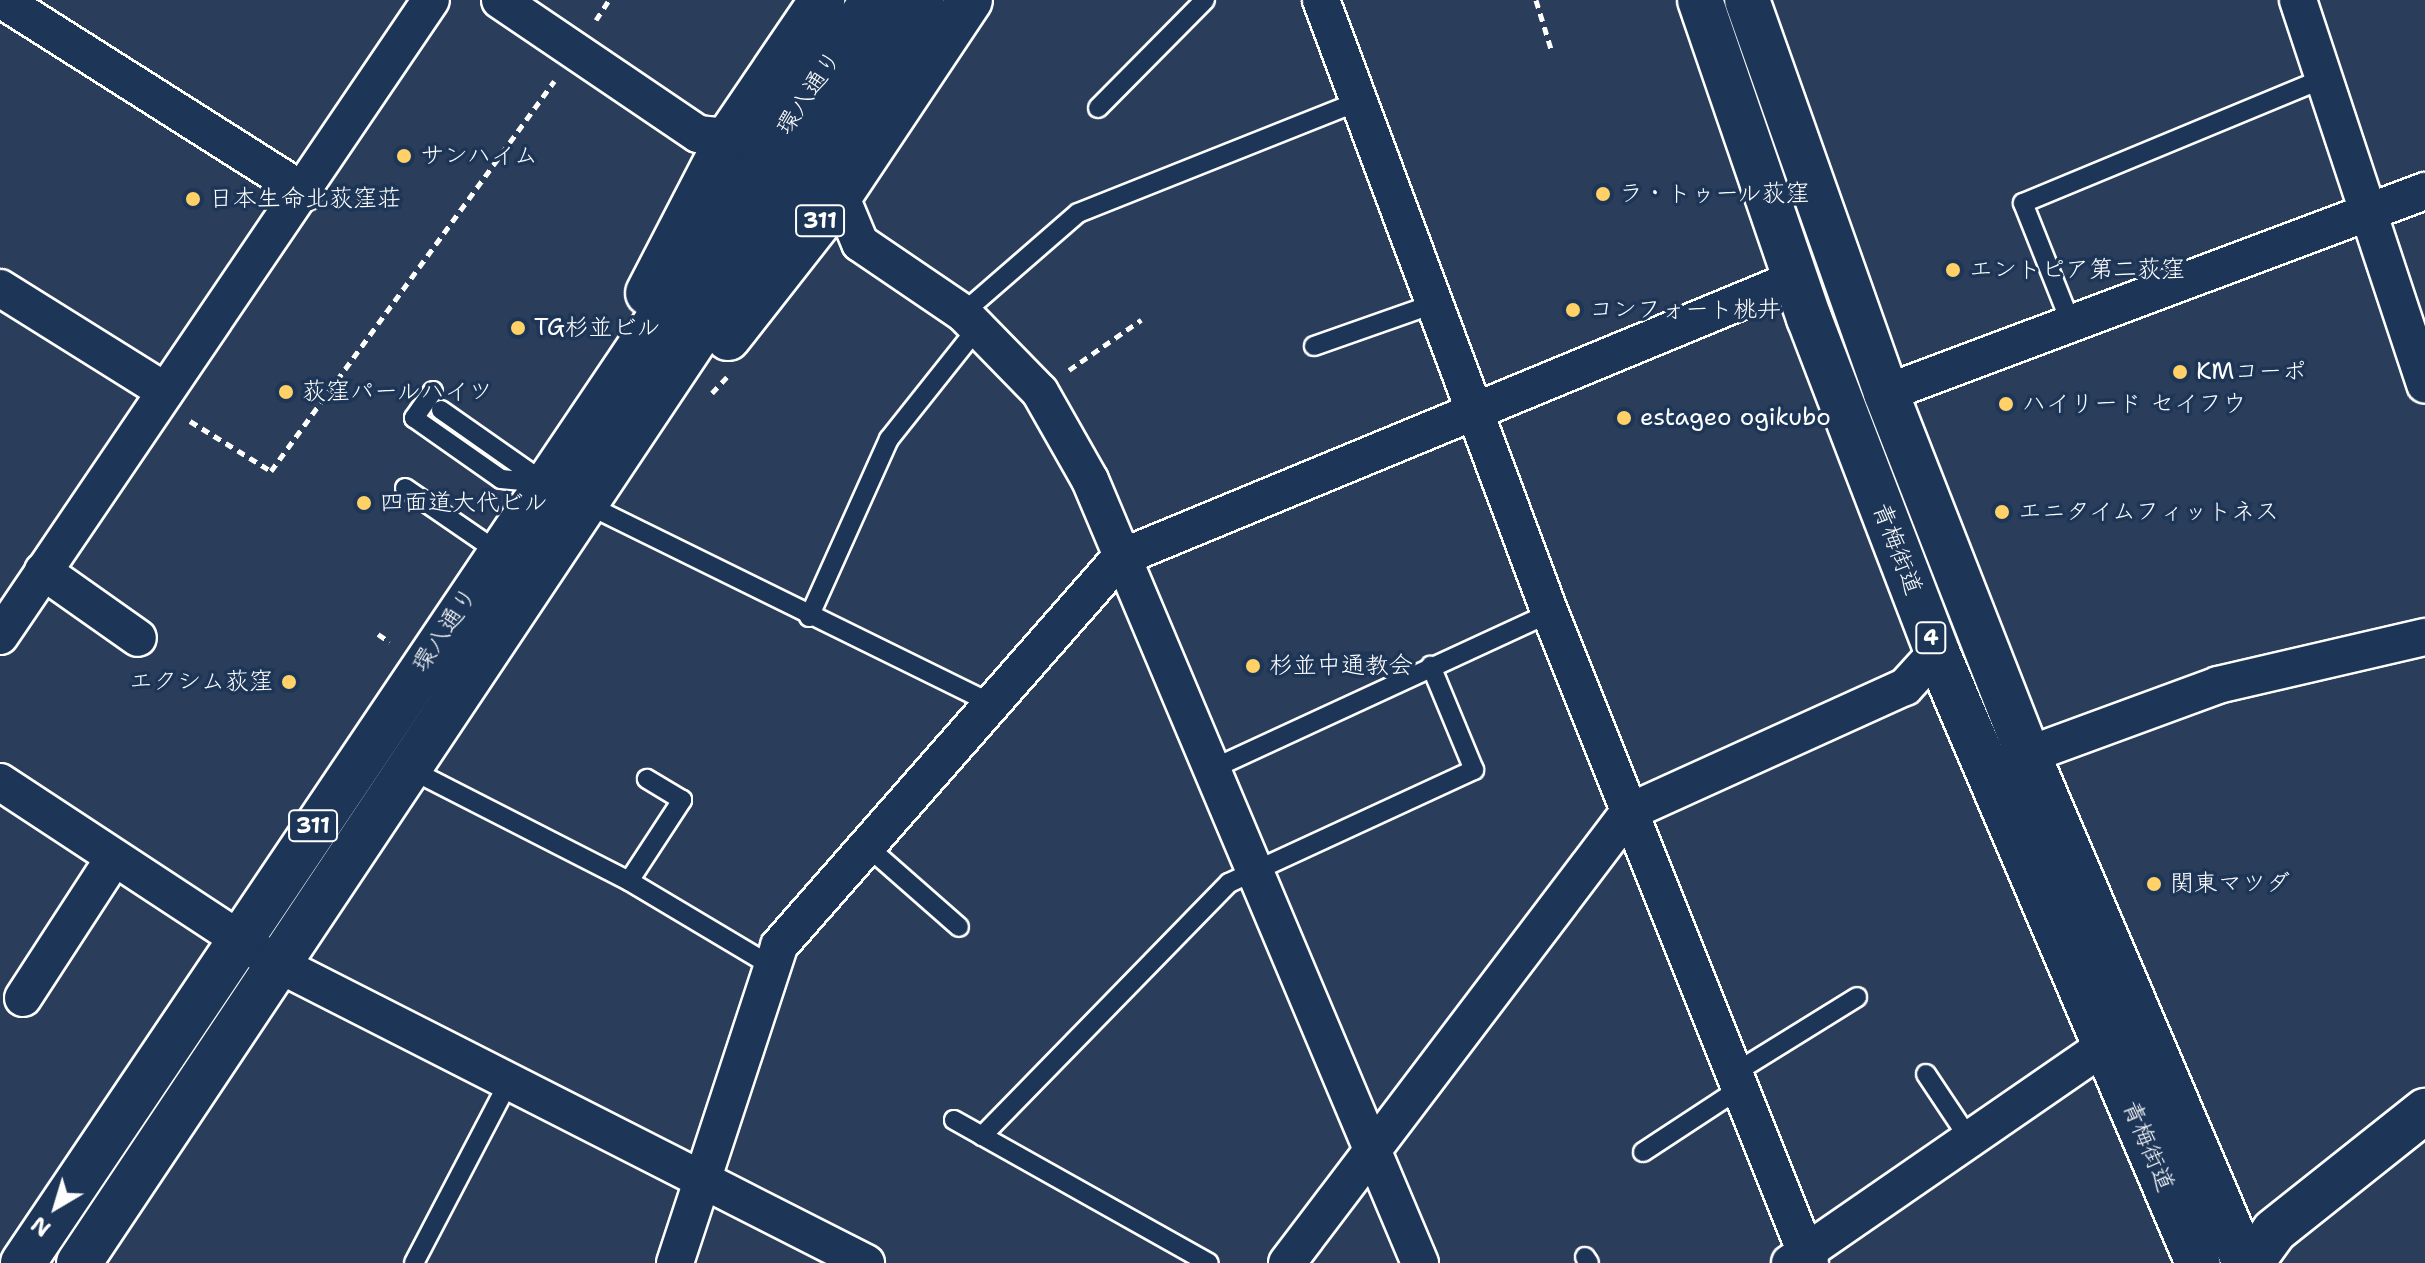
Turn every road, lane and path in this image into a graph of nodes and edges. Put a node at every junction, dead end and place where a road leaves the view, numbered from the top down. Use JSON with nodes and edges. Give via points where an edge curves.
{"nodes":[{"id":1,"x":2,"y":0,"type":"edge"},
{"id":2,"x":431,"y":0,"type":"edge"},
{"id":3,"x":500,"y":0,"type":"edge"},
{"id":4,"x":609,"y":0,"type":"edge"},
{"id":5,"x":822,"y":0,"type":"edge"},
{"id":6,"x":873,"y":0,"type":"edge"},
{"id":7,"x":921,"y":0,"type":"edge"},
{"id":8,"x":970,"y":0,"type":"edge"},
{"id":9,"x":1205,"y":0,"type":"edge"},
{"id":10,"x":1321,"y":0,"type":"edge"},
{"id":11,"x":1536,"y":0,"type":"edge"},
{"id":12,"x":1700,"y":0,"type":"edge"},
{"id":13,"x":1747,"y":0,"type":"edge"},
{"id":14,"x":2298,"y":0,"type":"edge"},
{"id":15,"x":576,"y":51,"type":"junction"},
{"id":16,"x":1552,"y":52,"type":"dead end"},
{"id":17,"x":2323,"y":79,"type":"junction"},
{"id":18,"x":1354,"y":103,"type":"junction"},
{"id":19,"x":1098,"y":108,"type":"dead end"},
{"id":20,"x":729,"y":137,"type":"junction"},
{"id":21,"x":2425,"y":191,"type":"edge"},
{"id":22,"x":305,"y":192,"type":"junction"},
{"id":23,"x":840,"y":195,"type":"junction"},
{"id":24,"x":2368,"y":212,"type":"junction"},
{"id":25,"x":1795,"y":279,"type":"junction"},
{"id":26,"x":0,"y":288,"type":"edge"},
{"id":27,"x":1433,"y":304,"type":"junction"},
{"id":28,"x":970,"y":320,"type":"junction"},
{"id":29,"x":1141,"y":320,"type":"dead end"},
{"id":30,"x":2070,"y":321,"type":"junction"},
{"id":31,"x":1314,"y":346,"type":"dead end"},
{"id":32,"x":736,"y":367,"type":"dead end"},
{"id":33,"x":2425,"y":385,"type":"edge"},
{"id":34,"x":165,"y":391,"type":"junction"},
{"id":35,"x":433,"y":391,"type":"dead end"},
{"id":36,"x":606,"y":391,"type":"junction"},
{"id":37,"x":1040,"y":392,"type":"junction"},
{"id":38,"x":1886,"y":393,"type":"junction"},
{"id":39,"x":705,"y":400,"type":"dead end"},
{"id":40,"x":441,"y":410,"type":"dead end"},
{"id":41,"x":1476,"y":415,"type":"junction"},
{"id":42,"x":643,"y":420,"type":"junction"},
{"id":43,"x":544,"y":483,"type":"junction"},
{"id":44,"x":405,"y":488,"type":"dead end"},
{"id":45,"x":586,"y":504,"type":"junction"},
{"id":46,"x":498,"y":552,"type":"junction"},
{"id":47,"x":1120,"y":558,"type":"junction"},
{"id":48,"x":43,"y":571,"type":"junction"},
{"id":49,"x":1550,"y":613,"type":"junction"},
{"id":50,"x":809,"y":617,"type":"junction"},
{"id":51,"x":378,"y":634,"type":"dead end"},
{"id":52,"x":0,"y":636,"type":"edge"},
{"id":53,"x":2425,"y":637,"type":"edge"},
{"id":54,"x":138,"y":638,"type":"dead end"},
{"id":55,"x":391,"y":643,"type":"dead end"},
{"id":56,"x":1937,"y":652,"type":"junction"},
{"id":57,"x":1431,"y":666,"type":"junction"},
{"id":58,"x":993,"y":704,"type":"junction"},
{"id":59,"x":2028,"y":755,"type":"junction"},
{"id":60,"x":408,"y":768,"type":"junction"},
{"id":61,"x":1210,"y":770,"type":"junction"},
{"id":62,"x":647,"y":779,"type":"dead end"},
{"id":63,"x":0,"y":782,"type":"edge"},
{"id":64,"x":1629,"y":812,"type":"junction"},
{"id":65,"x":868,"y":847,"type":"junction"},
{"id":66,"x":112,"y":861,"type":"junction"},
{"id":67,"x":1254,"y":869,"type":"junction"},
{"id":68,"x":629,"y":881,"type":"junction"},
{"id":69,"x":959,"y":927,"type":"dead end"},
{"id":70,"x":237,"y":940,"type":"junction"},
{"id":71,"x":276,"y":963,"type":"junction"},
{"id":72,"x":770,"y":965,"type":"junction"},
{"id":73,"x":1857,"y":997,"type":"dead end"},
{"id":74,"x":23,"y":998,"type":"dead end"},
{"id":75,"x":2105,"y":1046,"type":"junction"},
{"id":76,"x":1926,"y":1074,"type":"dead end"},
{"id":77,"x":1736,"y":1081,"type":"junction"},
{"id":78,"x":508,"y":1083,"type":"junction"},
{"id":79,"x":2425,"y":1111,"type":"edge"},
{"id":80,"x":954,"y":1120,"type":"dead end"},
{"id":81,"x":982,"y":1136,"type":"junction"},
{"id":82,"x":1968,"y":1137,"type":"junction"},
{"id":83,"x":1372,"y":1143,"type":"junction"},
{"id":84,"x":1643,"y":1152,"type":"dead end"},
{"id":85,"x":702,"y":1180,"type":"junction"},
{"id":86,"x":1801,"y":1260,"type":"edge"},
{"id":87,"x":23,"y":1263,"type":"edge"},
{"id":88,"x":79,"y":1263,"type":"edge"},
{"id":89,"x":414,"y":1263,"type":"edge"},
{"id":90,"x":675,"y":1263,"type":"edge"},
{"id":91,"x":866,"y":1263,"type":"edge"},
{"id":92,"x":1209,"y":1263,"type":"edge"},
{"id":93,"x":1287,"y":1263,"type":"edge"},
{"id":94,"x":1420,"y":1263,"type":"edge"},
{"id":95,"x":2198,"y":1263,"type":"edge"},
{"id":96,"x":2245,"y":1263,"type":"edge"},
{"id":97,"x":2251,"y":1263,"type":"edge"}],
"edges":[{"from":1,"to":22,"type":"street"},
{"from":2,"to":22,"type":"street"},
{"from":3,"to":15,"type":"street"},
{"from":4,"to":15,"type":"path"},
{"from":5,"to":20,"type":"main road","number":"311"},
{"from":6,"to":36,"type":"main road","name":"環八通り","number":"311"},
{"from":7,"to":42,"type":"main road","name":"環八通り","number":"311"},
{"from":8,"to":23,"type":"main road","number":"311"},
{"from":9,"to":19,"type":"lane"},
{"from":10,"to":18,"type":"street"},
{"from":11,"to":16,"type":"path"},
{"from":12,"to":25,"type":"main road","name":"青梅街道","number":"4"},
{"from":13,"to":38,"type":"main road","name":"青梅街道","number":"4"},
{"from":14,"to":17,"type":"street"},
{"from":15,"to":20,"type":"street","via":[[698,134]]},
{"from":15,"to":34,"type":"path","via":[[271,471],[172,409]]},
{"from":17,"to":24,"type":"street"},
{"from":17,"to":30,"type":"lane","via":[[2023,203]]},
{"from":18,"to":27,"type":"street"},
{"from":18,"to":28,"type":"lane","via":[[1078,213]]},
{"from":20,"to":36,"type":"main road","number":"311","via":[[665,253]]},
{"from":21,"to":24,"type":"street"},
{"from":22,"to":34,"type":"street"},
{"from":23,"to":28,"type":"street","via":[[860,243]]},
{"from":23,"to":42,"type":"main road","number":"311","via":[[729,338]]},
{"from":24,"to":30,"type":"street"},
{"from":24,"to":33,"type":"street"},
{"from":25,"to":41,"type":"street"},
{"from":25,"to":56,"type":"main road","name":"青梅街道","number":"4"},
{"from":26,"to":34,"type":"street"},
{"from":27,"to":31,"type":"lane"},
{"from":27,"to":41,"type":"street"},
{"from":28,"to":37,"type":"street"},
{"from":28,"to":50,"type":"lane","via":[[889,439]]},
{"from":29,"to":37,"type":"path"},
{"from":30,"to":38,"type":"street"},
{"from":32,"to":39,"type":"path"},
{"from":34,"to":48,"type":"street"},
{"from":35,"to":43,"type":"lane","via":[[414,418],[501,479]]},
{"from":36,"to":43,"type":"main road","name":"環八通り","number":"311"},
{"from":37,"to":47,"type":"street","via":[[1090,480]]},
{"from":38,"to":59,"type":"main road","name":"青梅街道","number":"4"},
{"from":40,"to":43,"type":"lane"},
{"from":41,"to":47,"type":"street"},
{"from":41,"to":49,"type":"street"},
{"from":42,"to":45,"type":"main road","name":"環八通り","number":"311"},
{"from":43,"to":46,"type":"main road","name":"環八通り","number":"311"},
{"from":44,"to":46,"type":"lane"},
{"from":45,"to":50,"type":"lane"},
{"from":45,"to":60,"type":"main road","name":"環八通り","number":"311"},
{"from":46,"to":70,"type":"main road","name":"環八通り","number":"311"},
{"from":47,"to":58,"type":"street"},
{"from":47,"to":61,"type":"street"},
{"from":48,"to":52,"type":"street"},
{"from":48,"to":54,"type":"street"},
{"from":49,"to":57,"type":"lane"},
{"from":49,"to":64,"type":"street"},
{"from":50,"to":58,"type":"lane"},
{"from":51,"to":55,"type":"path"},
{"from":53,"to":59,"type":"street","via":[[2218,685]]},
{"from":56,"to":64,"type":"street","via":[[1905,687]]},
{"from":56,"to":75,"type":"main road","name":"青梅街道","number":"4"},
{"from":57,"to":61,"type":"lane"},
{"from":57,"to":67,"type":"lane","via":[[1474,770]]},
{"from":58,"to":65,"type":"street"},
{"from":59,"to":96,"type":"main road","name":"青梅街道","number":"4"},
{"from":60,"to":68,"type":"lane"},
{"from":60,"to":71,"type":"main road","name":"環八通り","number":"311"},
{"from":61,"to":67,"type":"street"},
{"from":62,"to":68,"type":"lane","via":[[682,800]]},
{"from":63,"to":66,"type":"street"},
{"from":64,"to":77,"type":"street"},
{"from":64,"to":83,"type":"street"},
{"from":65,"to":69,"type":"lane"},
{"from":65,"to":72,"type":"street"},
{"from":66,"to":70,"type":"street"},
{"from":66,"to":74,"type":"street"},
{"from":67,"to":81,"type":"lane","via":[[1229,883]]},
{"from":67,"to":83,"type":"street"},
{"from":68,"to":72,"type":"lane"},
{"from":70,"to":71,"type":"street"},
{"from":70,"to":87,"type":"main road","name":"環八通り","number":"311"},
{"from":71,"to":78,"type":"street"},
{"from":71,"to":88,"type":"main road","name":"環八通り","number":"311"},
{"from":72,"to":85,"type":"street"},
{"from":73,"to":77,"type":"lane"},
{"from":75,"to":82,"type":"street"},
{"from":75,"to":95,"type":"main road","name":"青梅街道","number":"4"},
{"from":76,"to":82,"type":"lane"},
{"from":77,"to":84,"type":"lane"},
{"from":77,"to":86,"type":"street"},
{"from":78,"to":85,"type":"street"},
{"from":78,"to":89,"type":"lane"},
{"from":79,"to":97,"type":"main road","via":[[2274,1231]]},
{"from":80,"to":81,"type":"lane"},
{"from":81,"to":92,"type":"lane"},
{"from":82,"to":86,"type":"street"},
{"from":83,"to":93,"type":"street"},
{"from":83,"to":94,"type":"street"},
{"from":85,"to":90,"type":"street"},
{"from":85,"to":91,"type":"street"}]}
